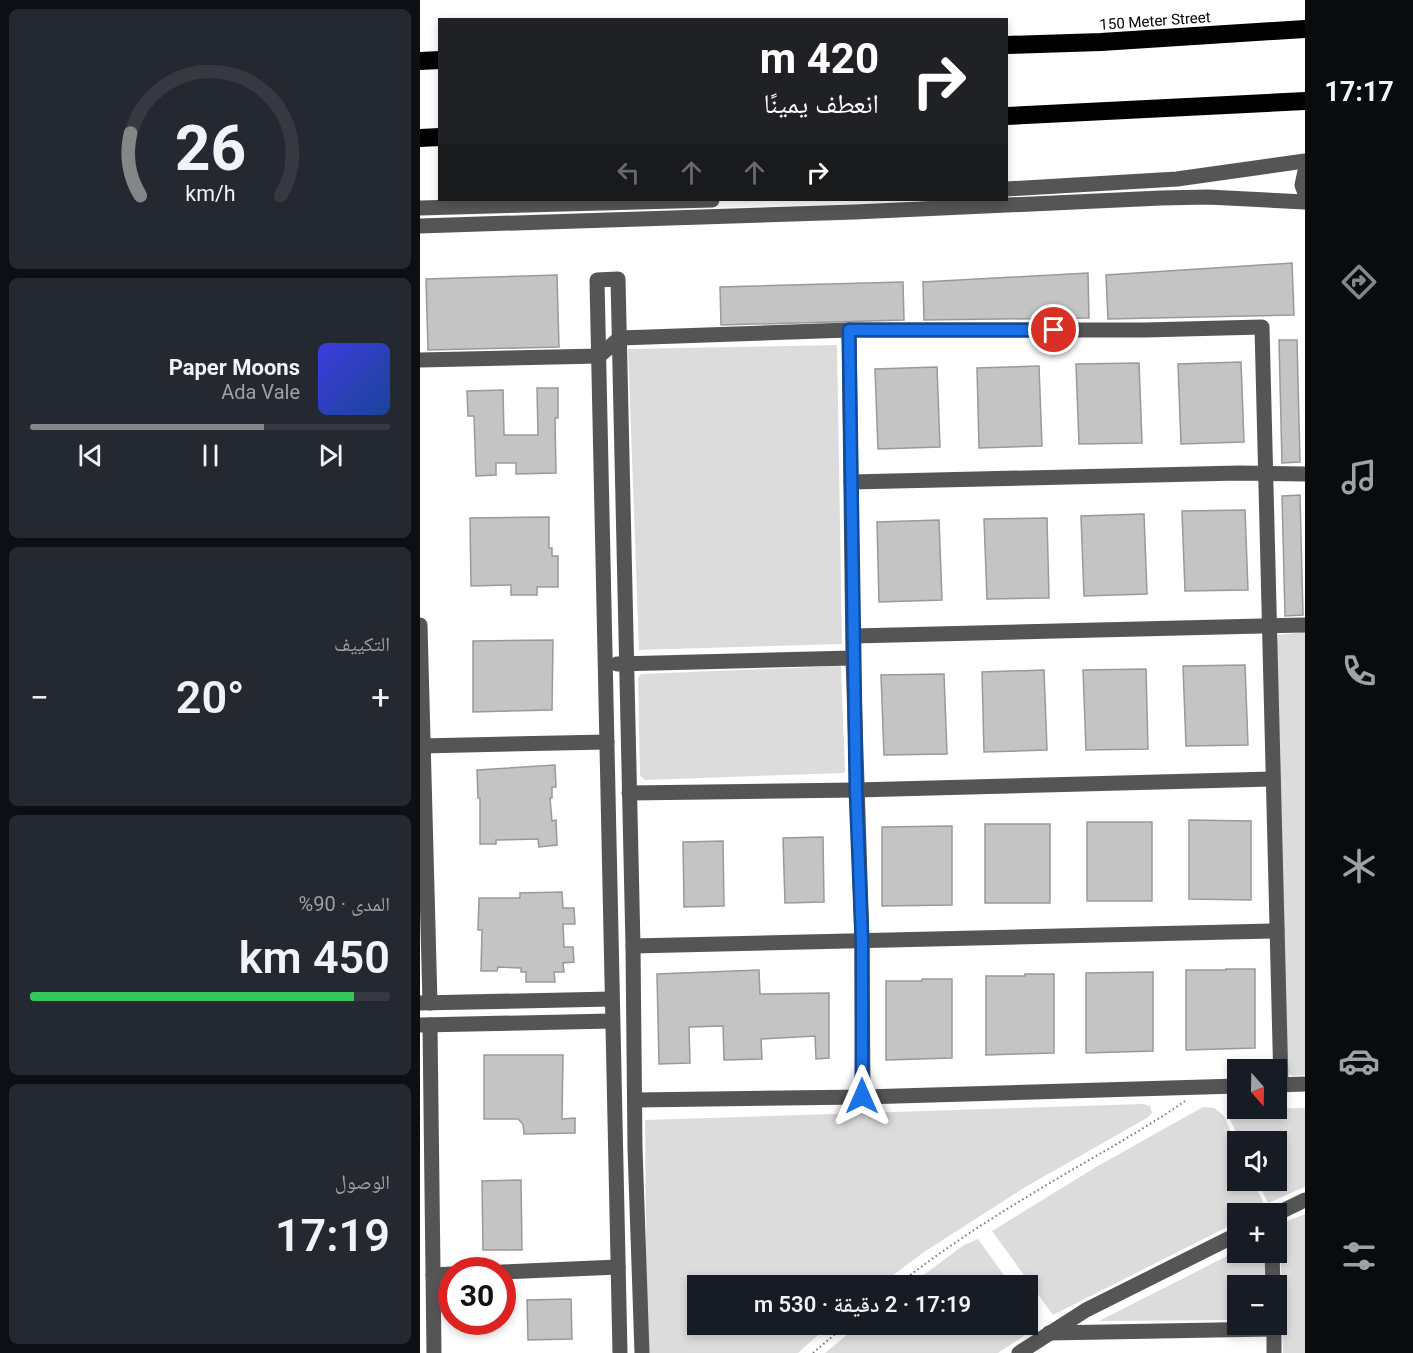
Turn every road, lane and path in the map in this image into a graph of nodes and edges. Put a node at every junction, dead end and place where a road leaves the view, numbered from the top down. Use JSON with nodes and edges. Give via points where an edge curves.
{"nodes":[{"id":1,"x":1305,"y":29,"type":"edge"},
{"id":2,"x":1008,"y":45,"type":"edge"},
{"id":3,"x":438,"y":60,"type":"edge"},
{"id":4,"x":420,"y":61,"type":"edge"},
{"id":5,"x":1305,"y":101,"type":"edge"},
{"id":6,"x":1008,"y":116,"type":"edge"},
{"id":7,"x":438,"y":137,"type":"edge"},
{"id":8,"x":420,"y":138,"type":"edge"},
{"id":9,"x":1305,"y":161,"type":"edge"},
{"id":10,"x":1305,"y":171,"type":"edge"},
{"id":11,"x":1008,"y":189,"type":"edge"},
{"id":12,"x":1305,"y":193,"type":"edge"},
{"id":13,"x":676,"y":201,"type":"edge"},
{"id":14,"x":1305,"y":202,"type":"edge"},
{"id":15,"x":420,"y":208,"type":"edge"},
{"id":16,"x":420,"y":225,"type":"edge"},
{"id":17,"x":849,"y":330,"type":"junction"},
{"id":18,"x":620,"y":338,"type":"junction"},
{"id":19,"x":599,"y":356,"type":"junction"},
{"id":20,"x":420,"y":360,"type":"edge"},
{"id":21,"x":1264,"y":474,"type":"junction"},
{"id":22,"x":1305,"y":474,"type":"edge"},
{"id":23,"x":851,"y":482,"type":"junction"},
{"id":24,"x":420,"y":625,"type":"edge"},
{"id":25,"x":1305,"y":625,"type":"edge"},
{"id":26,"x":1269,"y":626,"type":"junction"},
{"id":27,"x":853,"y":636,"type":"junction"},
{"id":28,"x":854,"y":658,"type":"junction"},
{"id":29,"x":626,"y":664,"type":"junction"},
{"id":30,"x":605,"y":665,"type":"junction"},
{"id":31,"x":607,"y":742,"type":"junction"},
{"id":32,"x":422,"y":746,"type":"edge"},
{"id":33,"x":1273,"y":779,"type":"junction"},
{"id":34,"x":856,"y":790,"type":"junction"},
{"id":35,"x":629,"y":793,"type":"junction"},
{"id":36,"x":1277,"y":931,"type":"junction"},
{"id":37,"x":862,"y":941,"type":"junction"},
{"id":38,"x":633,"y":946,"type":"junction"},
{"id":39,"x":612,"y":999,"type":"junction"},
{"id":40,"x":425,"y":1003,"type":"edge"},
{"id":41,"x":612,"y":1021,"type":"junction"},
{"id":42,"x":425,"y":1025,"type":"edge"},
{"id":43,"x":1279,"y":1059,"type":"edge"},
{"id":44,"x":1305,"y":1084,"type":"edge"},
{"id":45,"x":1287,"y":1085,"type":"edge"},
{"id":46,"x":1227,"y":1087,"type":"edge"},
{"id":47,"x":1205,"y":1088,"type":"junction"},
{"id":48,"x":862,"y":1096,"type":"junction"},
{"id":49,"x":635,"y":1100,"type":"junction"},
{"id":50,"x":635,"y":1148,"type":"junction"},
{"id":51,"x":615,"y":1149,"type":"junction"},
{"id":52,"x":1305,"y":1200,"type":"edge"},
{"id":53,"x":1287,"y":1209,"type":"edge"},
{"id":54,"x":1227,"y":1240,"type":"edge"},
{"id":55,"x":618,"y":1268,"type":"junction"},
{"id":56,"x":516,"y":1272,"type":"edge"},
{"id":57,"x":433,"y":1275,"type":"junction"},
{"id":58,"x":438,"y":1275,"type":"edge"},
{"id":59,"x":910,"y":1275,"type":"edge"},
{"id":60,"x":1227,"y":1328,"type":"edge"},
{"id":61,"x":1049,"y":1333,"type":"junction"},
{"id":62,"x":834,"y":1335,"type":"edge"},
{"id":63,"x":1274,"y":1335,"type":"edge"},
{"id":64,"x":434,"y":1353,"type":"edge"},
{"id":65,"x":620,"y":1353,"type":"edge"},
{"id":66,"x":642,"y":1353,"type":"edge"},
{"id":67,"x":813,"y":1353,"type":"edge"},
{"id":68,"x":1018,"y":1353,"type":"edge"},
{"id":69,"x":1274,"y":1353,"type":"edge"}],
"edges":[{"from":1,"to":2,"type":"highway","name":"150 Meter Street"},
{"from":3,"to":4,"type":"highway"},
{"from":5,"to":6,"type":"highway"},
{"from":7,"to":8,"type":"highway"},
{"from":9,"to":11,"type":"street","via":[[1178,179]]},
{"from":10,"to":12,"type":"street"},
{"from":13,"to":15,"type":"street"},
{"from":14,"to":16,"type":"street","via":[[1161,198]]},
{"from":17,"to":18,"type":"street"},
{"from":17,"to":21,"type":"street","via":[[1262,327]]},
{"from":17,"to":23,"type":"street"},
{"from":18,"to":19,"type":"street"},
{"from":18,"to":19,"type":"street","via":[[618,279],[597,280]]},
{"from":18,"to":29,"type":"street"},
{"from":19,"to":20,"type":"street"},
{"from":19,"to":30,"type":"street"},
{"from":21,"to":22,"type":"street"},
{"from":21,"to":23,"type":"street"},
{"from":21,"to":26,"type":"street"},
{"from":23,"to":27,"type":"street"},
{"from":24,"to":32,"type":"street"},
{"from":25,"to":26,"type":"street"},
{"from":26,"to":27,"type":"street"},
{"from":26,"to":33,"type":"street"},
{"from":27,"to":28,"type":"street"},
{"from":28,"to":29,"type":"street"},
{"from":28,"to":34,"type":"street"},
{"from":29,"to":30,"type":"street"},
{"from":29,"to":35,"type":"street"},
{"from":30,"to":31,"type":"street"},
{"from":31,"to":32,"type":"street"},
{"from":31,"to":39,"type":"street"},
{"from":32,"to":40,"type":"street"},
{"from":33,"to":34,"type":"street"},
{"from":33,"to":36,"type":"street"},
{"from":34,"to":35,"type":"street"},
{"from":34,"to":37,"type":"street"},
{"from":35,"to":38,"type":"street"},
{"from":36,"to":37,"type":"street"},
{"from":36,"to":43,"type":"street"},
{"from":37,"to":38,"type":"street"},
{"from":37,"to":48,"type":"street"},
{"from":38,"to":49,"type":"street"},
{"from":39,"to":40,"type":"street"},
{"from":39,"to":41,"type":"street"},
{"from":41,"to":42,"type":"street"},
{"from":41,"to":51,"type":"street"},
{"from":42,"to":57,"type":"street"},
{"from":44,"to":45,"type":"street"},
{"from":46,"to":47,"type":"street"},
{"from":47,"to":48,"type":"street"},
{"from":47,"to":59,"type":"path","via":[[1160,1119],[1014,1204]]},
{"from":48,"to":49,"type":"street"},
{"from":49,"to":50,"type":"street"},
{"from":50,"to":51,"type":"street"},
{"from":50,"to":66,"type":"street"},
{"from":51,"to":55,"type":"street"},
{"from":52,"to":53,"type":"street"},
{"from":54,"to":61,"type":"street","via":[[1086,1310]]},
{"from":55,"to":56,"type":"street"},
{"from":55,"to":65,"type":"street"},
{"from":57,"to":58,"type":"street"},
{"from":57,"to":64,"type":"street"},
{"from":60,"to":61,"type":"street"},
{"from":61,"to":68,"type":"street"},
{"from":62,"to":67,"type":"path"},
{"from":63,"to":69,"type":"street"}]}
